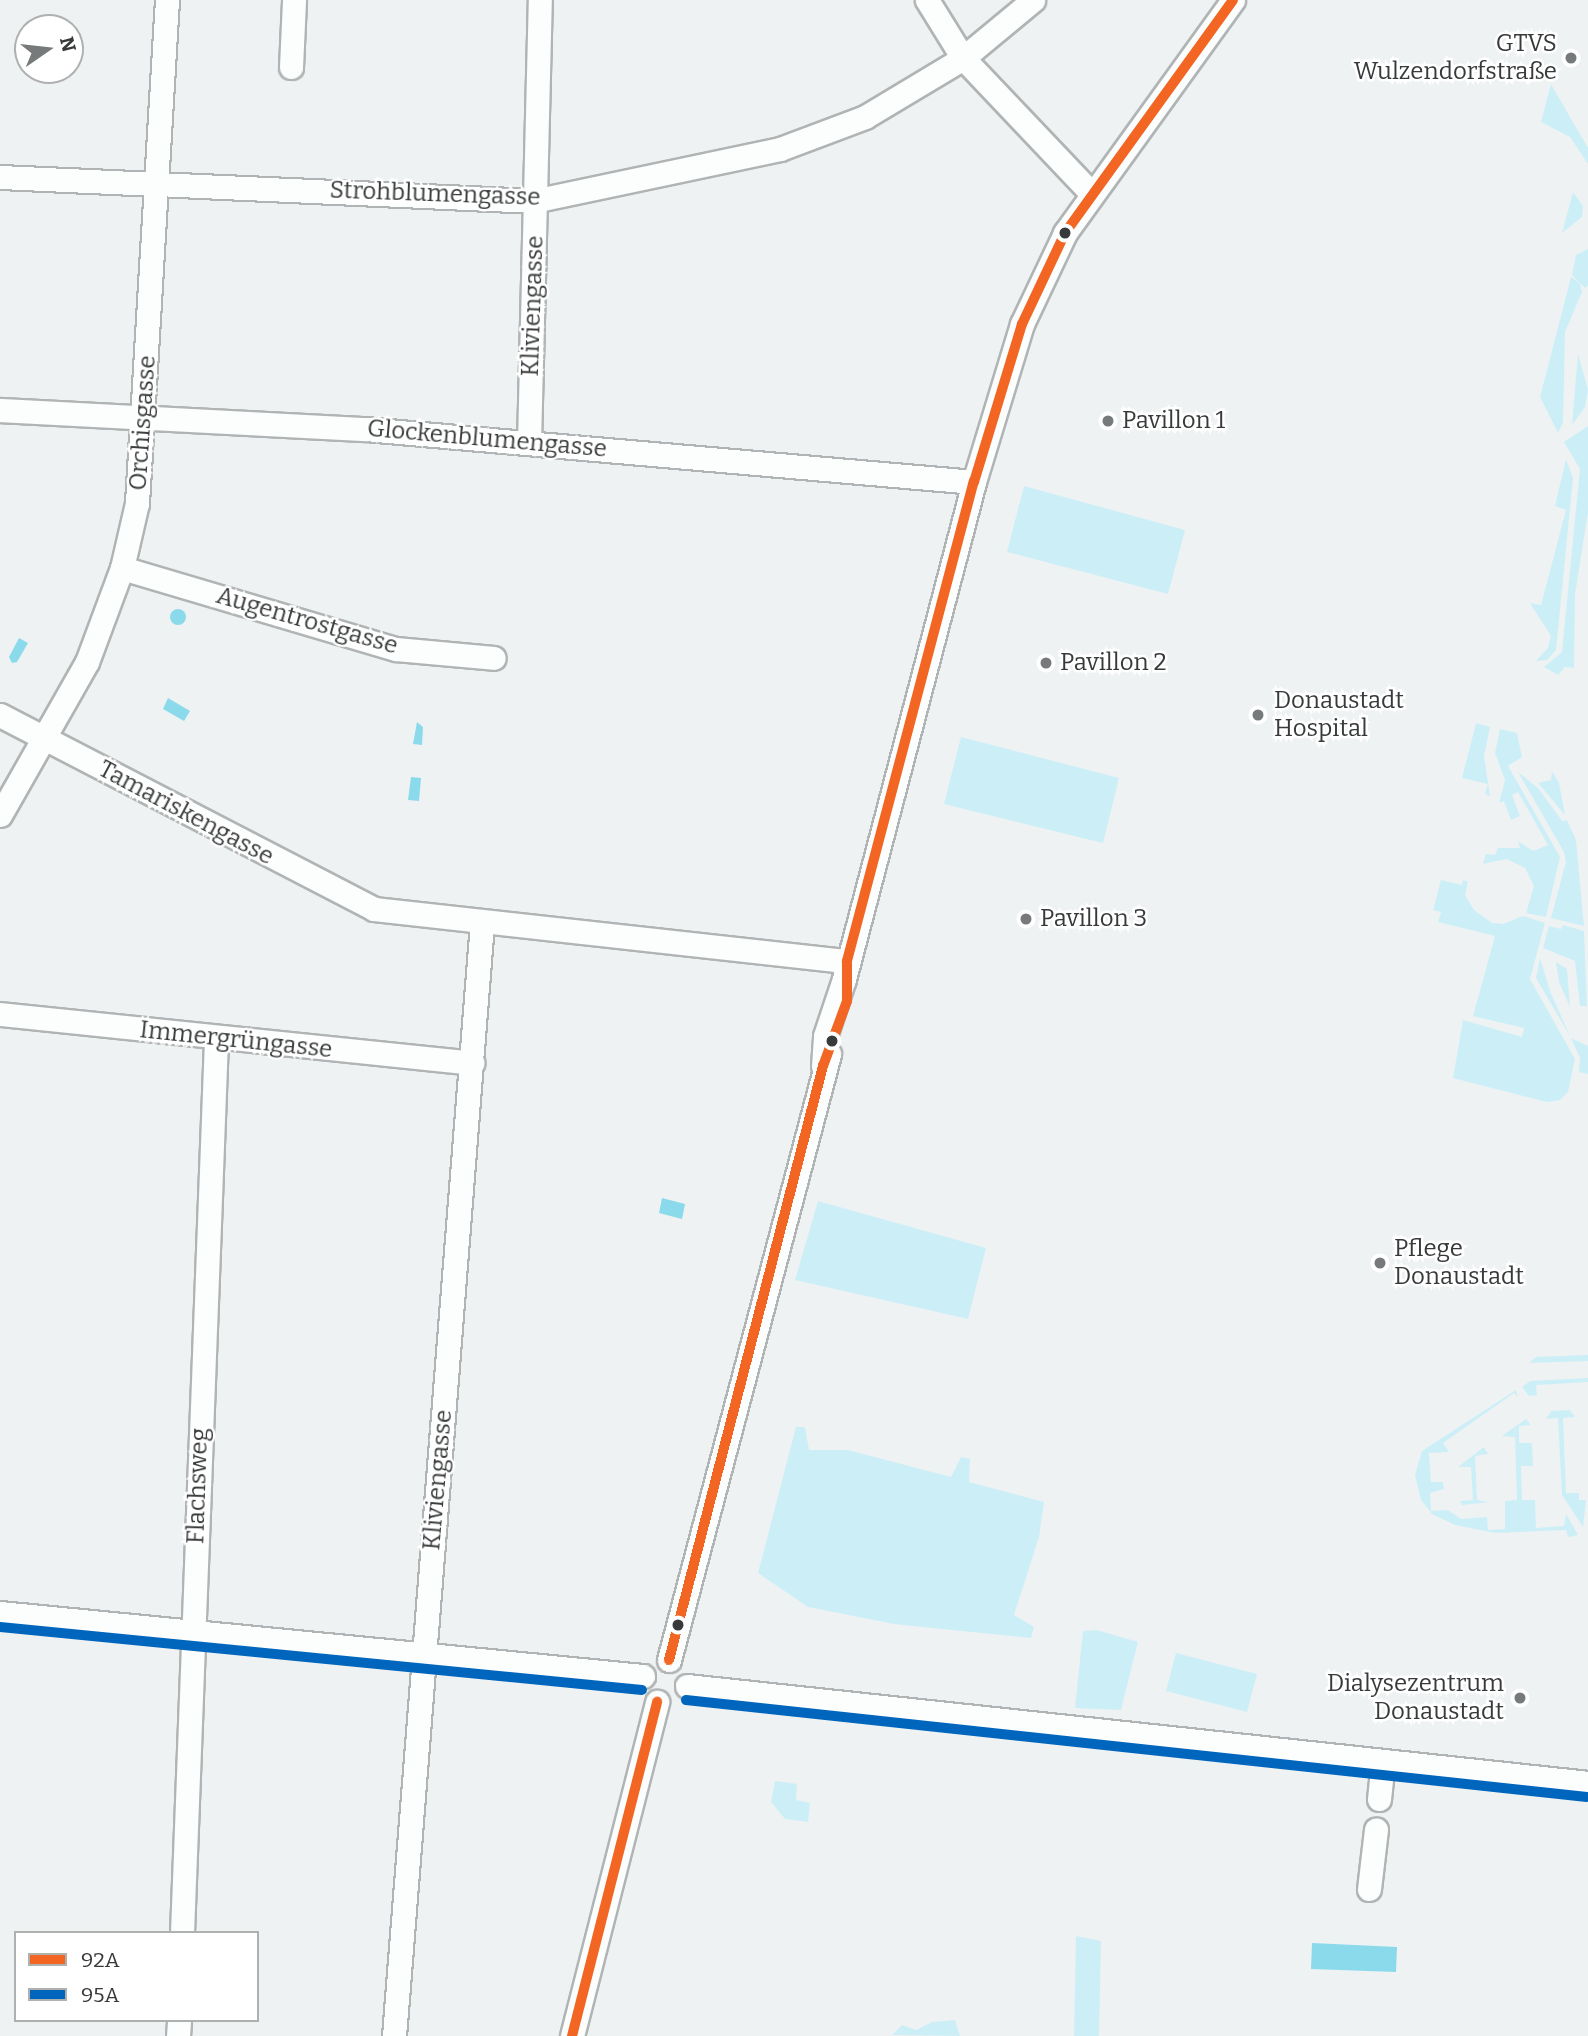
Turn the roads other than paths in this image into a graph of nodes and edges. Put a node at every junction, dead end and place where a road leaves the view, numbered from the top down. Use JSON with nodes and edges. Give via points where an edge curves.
{"nodes":[{"id":1,"x":167,"y":0,"type":"edge"},
{"id":2,"x":294,"y":0,"type":"edge"},
{"id":3,"x":540,"y":0,"type":"edge"},
{"id":4,"x":927,"y":0,"type":"edge"},
{"id":5,"x":1033,"y":0,"type":"edge"},
{"id":6,"x":1233,"y":0,"type":"edge"},
{"id":7,"x":963,"y":58,"type":"junction"},
{"id":8,"x":291,"y":67,"type":"dead end"},
{"id":9,"x":0,"y":177,"type":"edge"},
{"id":10,"x":157,"y":183,"type":"junction"},
{"id":11,"x":1091,"y":193,"type":"junction"},
{"id":12,"x":534,"y":201,"type":"junction"},
{"id":13,"x":0,"y":410,"type":"edge"},
{"id":14,"x":145,"y":417,"type":"junction"},
{"id":15,"x":529,"y":443,"type":"junction"},
{"id":16,"x":974,"y":482,"type":"junction"},
{"id":17,"x":122,"y":568,"type":"junction"},
{"id":18,"x":494,"y":658,"type":"dead end"},
{"id":19,"x":0,"y":715,"type":"edge"},
{"id":20,"x":41,"y":737,"type":"junction"},
{"id":21,"x":0,"y":816,"type":"edge"},
{"id":22,"x":482,"y":923,"type":"junction"},
{"id":23,"x":846,"y":970,"type":"junction"},
{"id":24,"x":0,"y":1014,"type":"edge"},
{"id":25,"x":216,"y":1038,"type":"junction"},
{"id":26,"x":472,"y":1063,"type":"junction"},
{"id":27,"x":0,"y":1613,"type":"edge"},
{"id":28,"x":192,"y":1632,"type":"junction"},
{"id":29,"x":424,"y":1656,"type":"junction"},
{"id":30,"x":669,"y":1660,"type":"junction"},
{"id":31,"x":643,"y":1676,"type":"junction"},
{"id":32,"x":687,"y":1686,"type":"junction"},
{"id":33,"x":657,"y":1702,"type":"junction"},
{"id":34,"x":1384,"y":1761,"type":"junction"},
{"id":35,"x":1588,"y":1783,"type":"edge"},
{"id":36,"x":1379,"y":1799,"type":"dead end"},
{"id":37,"x":1376,"y":1829,"type":"dead end"},
{"id":38,"x":1369,"y":1889,"type":"dead end"},
{"id":39,"x":182,"y":1931,"type":"edge"},
{"id":40,"x":394,"y":2036,"type":"edge"},
{"id":41,"x":572,"y":2036,"type":"edge"}],
"edges":[{"from":1,"to":10,"type":"street","name":"Orchisgasse"},
{"from":2,"to":8,"type":"street"},
{"from":3,"to":12,"type":"street","name":"Kliviengasse"},
{"from":4,"to":7,"type":"street"},
{"from":5,"to":7,"type":"street","name":"Strohblumengasse"},
{"from":6,"to":11,"type":"street"},
{"from":7,"to":11,"type":"street"},
{"from":7,"to":12,"type":"street","name":"Strohblumengasse","via":[[865,117],[789,146]]},
{"from":9,"to":10,"type":"street","name":"Strohblumengasse"},
{"from":10,"to":12,"type":"street","name":"Strohblumengasse"},
{"from":10,"to":14,"type":"street","name":"Orchisgasse"},
{"from":11,"to":16,"type":"street","via":[[1065,233],[1022,324]]},
{"from":12,"to":15,"type":"street","name":"Kliviengasse"},
{"from":13,"to":14,"type":"street","name":"Glockenblumengasse"},
{"from":14,"to":15,"type":"street","name":"Glockenblumengasse"},
{"from":14,"to":17,"type":"street","name":"Orchisgasse","via":[[137,503]]},
{"from":15,"to":16,"type":"street","name":"Glockenblumengasse"},
{"from":16,"to":23,"type":"street"},
{"from":17,"to":18,"type":"street","name":"Augentrostgasse","via":[[396,649]]},
{"from":17,"to":20,"type":"street","name":"Orchisgasse","via":[[87,662],[58,718]]},
{"from":19,"to":20,"type":"street","name":"Tamariskengasse"},
{"from":20,"to":21,"type":"street","name":"Orchisgasse"},
{"from":20,"to":22,"type":"street","name":"Tamariskengasse","via":[[374,909]]},
{"from":22,"to":23,"type":"street"},
{"from":22,"to":26,"type":"street","name":"Kliviengasse"},
{"from":23,"to":30,"type":"street","via":[[825,1036],[823,1066]]},
{"from":24,"to":25,"type":"street","name":"Immergrüngasse"},
{"from":25,"to":26,"type":"street","name":"Immergrüngasse"},
{"from":25,"to":28,"type":"street","name":"Flachsweg"},
{"from":26,"to":29,"type":"street","name":"Kliviengasse"},
{"from":27,"to":28,"type":"street"},
{"from":28,"to":29,"type":"street"},
{"from":28,"to":39,"type":"street","name":"Flachsweg"},
{"from":29,"to":31,"type":"street"},
{"from":29,"to":40,"type":"street","name":"Kliviengasse"},
{"from":30,"to":31,"type":"street","via":[[657,1660]]},
{"from":30,"to":32,"type":"street","via":[[680,1664]]},
{"from":31,"to":33,"type":"street","via":[[643,1687]]},
{"from":32,"to":33,"type":"street","via":[[680,1698]]},
{"from":32,"to":34,"type":"street"},
{"from":33,"to":41,"type":"street"},
{"from":34,"to":35,"type":"street"},
{"from":34,"to":36,"type":"street"},
{"from":37,"to":38,"type":"street"}]}
